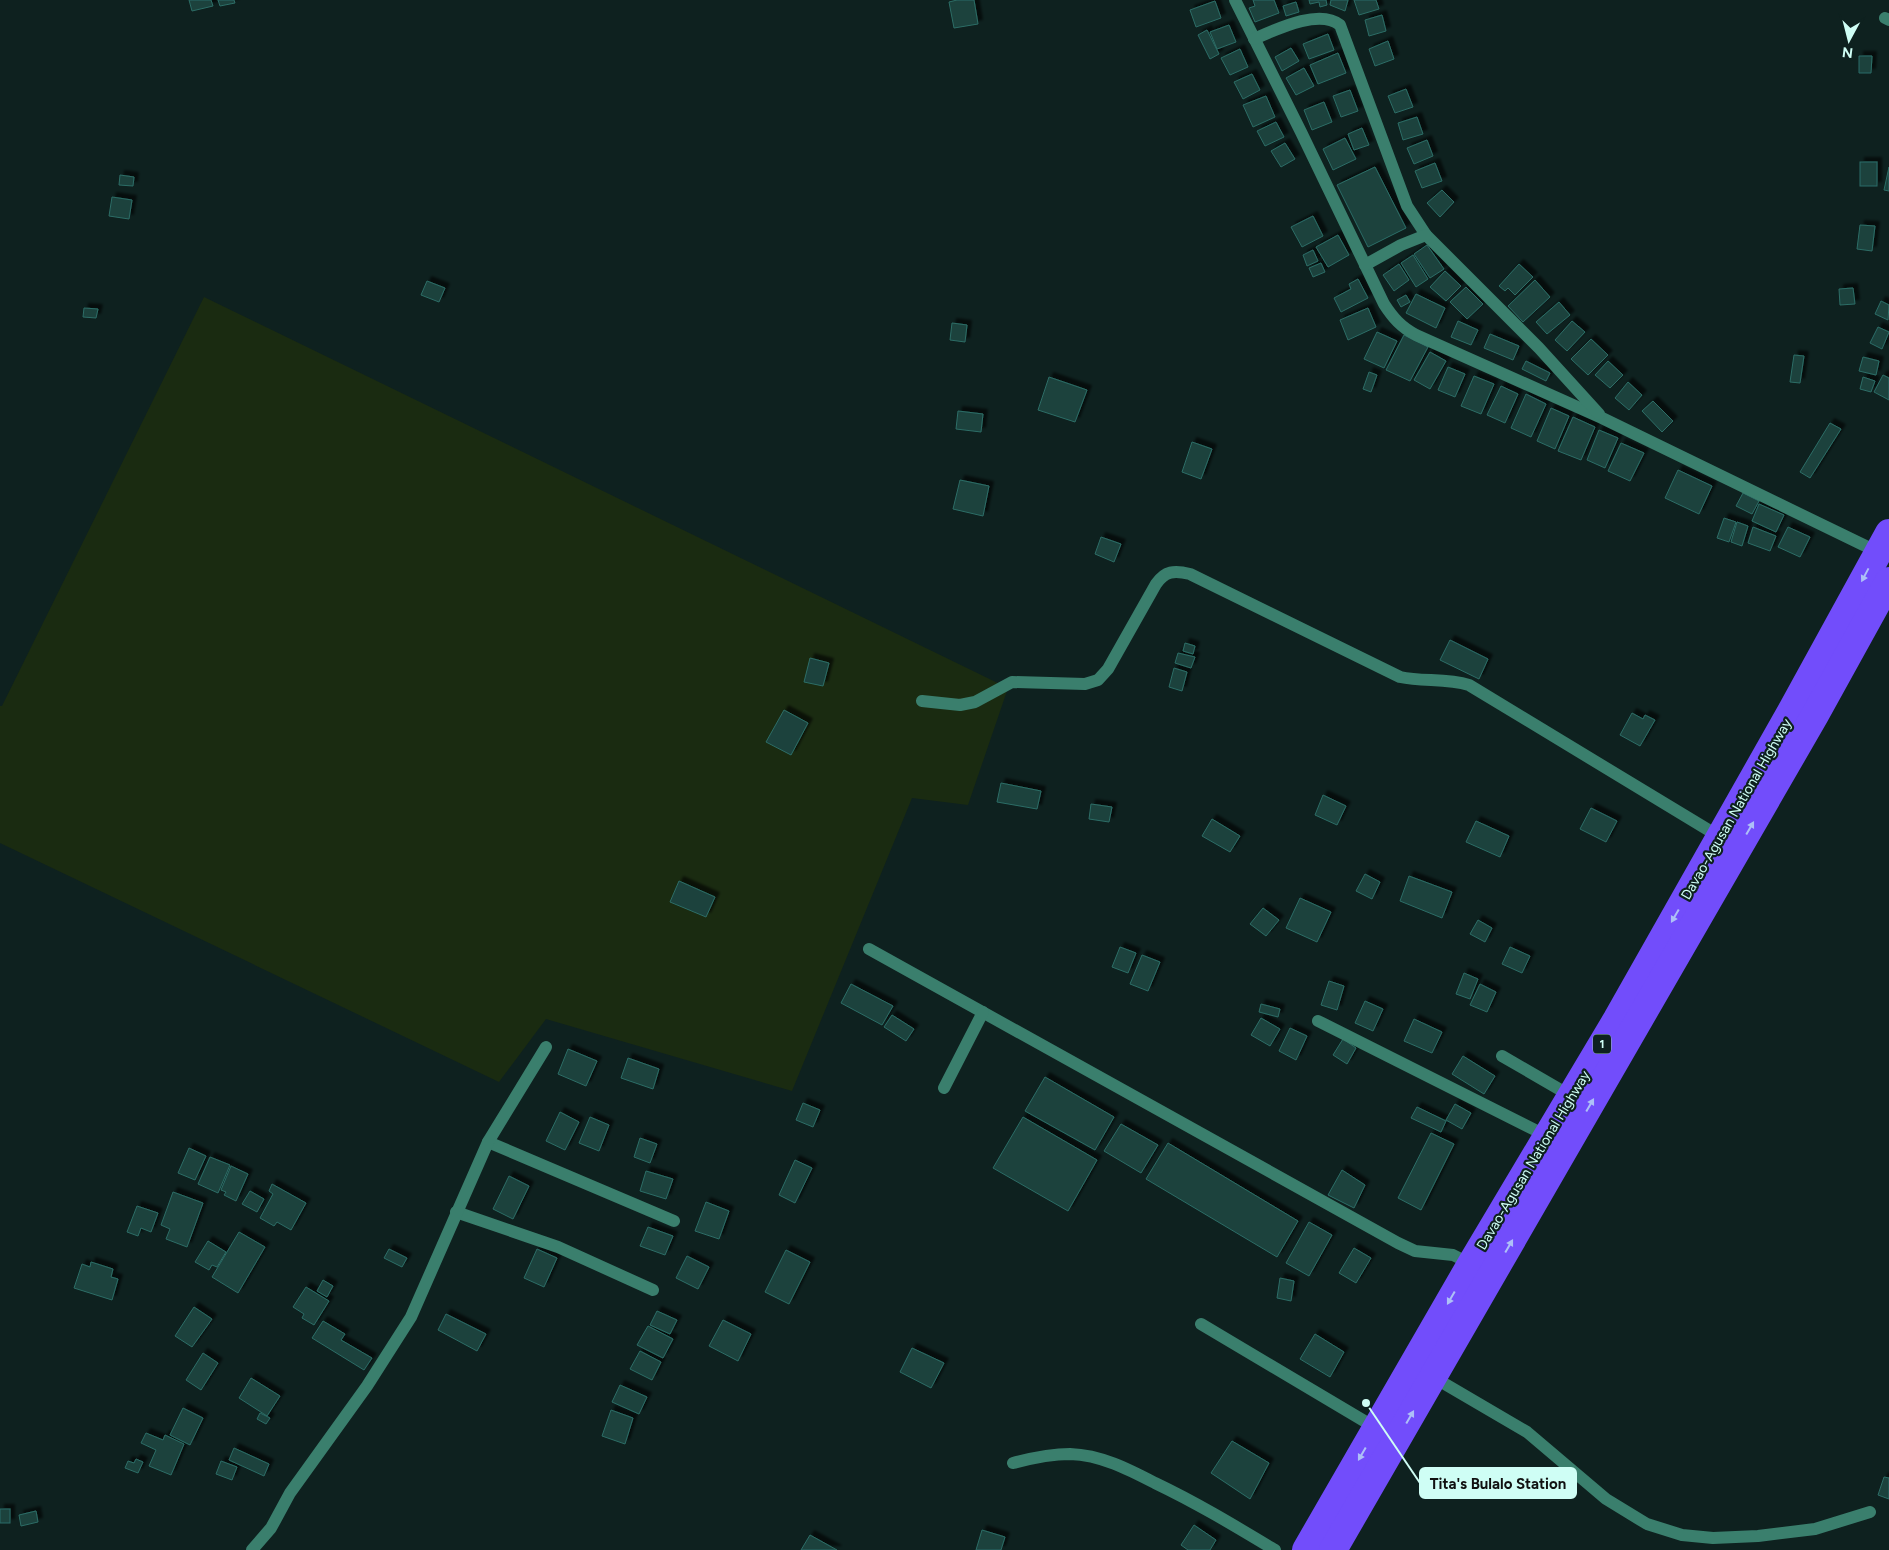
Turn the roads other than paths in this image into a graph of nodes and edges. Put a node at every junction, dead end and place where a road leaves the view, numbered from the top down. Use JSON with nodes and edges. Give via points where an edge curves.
{"nodes":[{"id":1,"x":1235,"y":0,"type":"edge"},
{"id":2,"x":1254,"y":40,"type":"junction"},
{"id":3,"x":1426,"y":235,"type":"junction"},
{"id":4,"x":1365,"y":265,"type":"junction"},
{"id":5,"x":1602,"y":418,"type":"junction"},
{"id":6,"x":1885,"y":548,"type":"edge"},
{"id":7,"x":1889,"y":581,"type":"edge"},
{"id":8,"x":922,"y":701,"type":"dead end"},
{"id":9,"x":1719,"y":852,"type":"junction"},
{"id":10,"x":869,"y":949,"type":"dead end"},
{"id":11,"x":982,"y":1012,"type":"junction"},
{"id":12,"x":1318,"y":1021,"type":"dead end"},
{"id":13,"x":546,"y":1047,"type":"dead end"},
{"id":14,"x":1502,"y":1056,"type":"dead end"},
{"id":15,"x":944,"y":1088,"type":"dead end"},
{"id":16,"x":1571,"y":1096,"type":"junction"},
{"id":17,"x":1547,"y":1136,"type":"junction"},
{"id":18,"x":488,"y":1142,"type":"junction"},
{"id":19,"x":456,"y":1212,"type":"junction"},
{"id":20,"x":674,"y":1222,"type":"dead end"},
{"id":21,"x":1481,"y":1270,"type":"junction"},
{"id":22,"x":653,"y":1290,"type":"dead end"},
{"id":23,"x":1201,"y":1324,"type":"dead end"},
{"id":24,"x":1433,"y":1377,"type":"junction"},
{"id":25,"x":1376,"y":1428,"type":"junction"},
{"id":26,"x":1013,"y":1463,"type":"dead end"},
{"id":27,"x":1870,"y":1512,"type":"dead end"},
{"id":28,"x":252,"y":1550,"type":"edge"},
{"id":29,"x":1275,"y":1550,"type":"edge"},
{"id":30,"x":1306,"y":1550,"type":"edge"},
{"id":31,"x":1333,"y":1550,"type":"edge"}],
"edges":[{"from":1,"to":2,"type":"street"},
{"from":2,"to":3,"type":"street","via":[[1300,21],[1327,19],[1340,25],[1407,206]]},
{"from":2,"to":4,"type":"street"},
{"from":3,"to":4,"type":"street"},
{"from":3,"to":5,"type":"street","via":[[1539,348]]},
{"from":4,"to":5,"type":"street","via":[[1384,304],[1402,327]]},
{"from":5,"to":6,"type":"street"},
{"from":6,"to":9,"type":"highway","name":"Davao-Agusan National Highway","number":"1","one_way":true,"via":[[1793,708]]},
{"from":9,"to":7,"type":"highway","name":"Davao-Agusan National Highway","number":"1","one_way":true,"via":[[1815,715]]},
{"from":8,"to":9,"type":"street","via":[[960,705],[975,702],[1012,682],[1085,684],[1098,680],[1108,669],[1162,575],[1170,571],[1181,572],[1400,677],[1469,685]]},
{"from":9,"to":16,"type":"highway","name":"Davao-Agusan National Highway","number":"1","one_way":true},
{"from":21,"to":9,"type":"highway","name":"Davao-Agusan National Highway","number":"1","one_way":true},
{"from":10,"to":11,"type":"street"},
{"from":11,"to":15,"type":"street"},
{"from":11,"to":21,"type":"street","via":[[1398,1243],[1415,1251],[1453,1255]]},
{"from":12,"to":17,"type":"street"},
{"from":13,"to":18,"type":"street"},
{"from":14,"to":16,"type":"street"},
{"from":16,"to":17,"type":"highway","name":"Davao-Agusan National Highway","number":"1"},
{"from":17,"to":21,"type":"highway","name":"Davao-Agusan National Highway","number":"1"},
{"from":18,"to":19,"type":"street"},
{"from":18,"to":20,"type":"street"},
{"from":19,"to":22,"type":"street","via":[[558,1247]]},
{"from":19,"to":28,"type":"street","via":[[411,1317],[367,1386],[290,1493],[271,1528]]},
{"from":21,"to":24,"type":"highway","name":"Davao-Agusan National Highway","number":"1"},
{"from":21,"to":25,"type":"highway","name":"Davao-Agusan National Highway","number":"1","one_way":true},
{"from":23,"to":25,"type":"street"},
{"from":24,"to":27,"type":"street","via":[[1527,1432],[1606,1499],[1647,1524],[1682,1535],[1713,1538],[1758,1536],[1816,1528]]},
{"from":31,"to":24,"type":"highway","name":"Davao-Agusan National Highway","number":"1","one_way":true},
{"from":25,"to":30,"type":"highway","name":"Davao-Agusan National Highway","number":"1","one_way":true},
{"from":26,"to":29,"type":"street","via":[[1041,1456],[1070,1454],[1098,1458],[1197,1503]]}]}
